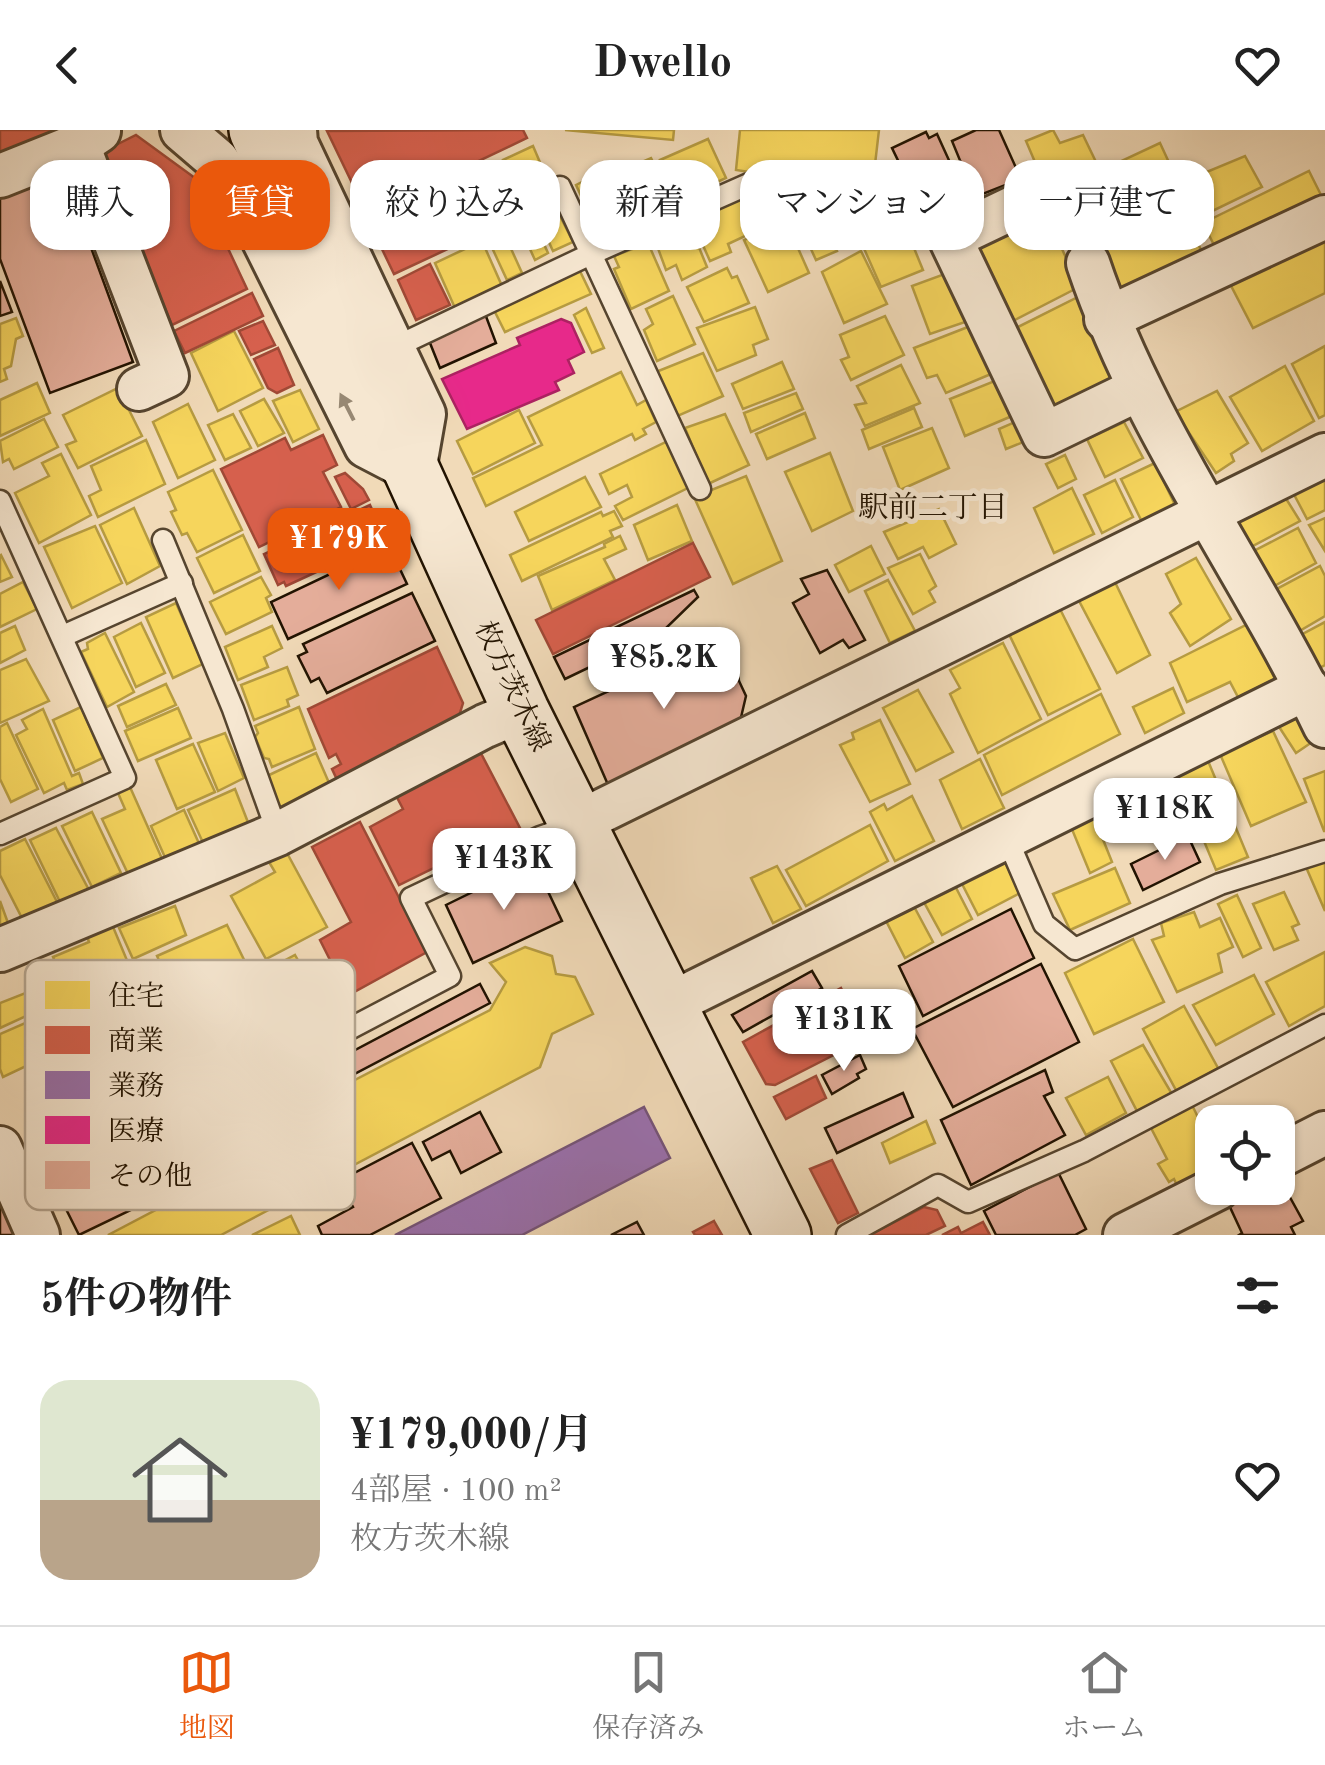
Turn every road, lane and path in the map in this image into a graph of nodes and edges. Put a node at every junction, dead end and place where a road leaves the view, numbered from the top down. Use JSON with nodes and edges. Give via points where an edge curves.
{"nodes":[{"id":1,"x":182,"y":130,"type":"edge"},
{"id":2,"x":257,"y":130,"type":"edge"},
{"id":3,"x":295,"y":130,"type":"edge"},
{"id":4,"x":90,"y":137,"type":"edge"},
{"id":5,"x":0,"y":176,"type":"edge"},
{"id":6,"x":560,"y":187,"type":"dead end"},
{"id":7,"x":740,"y":188,"type":"edge"},
{"id":8,"x":1004,"y":212,"type":"edge"},
{"id":9,"x":1325,"y":217,"type":"edge"},
{"id":10,"x":590,"y":254,"type":"junction"},
{"id":11,"x":1088,"y":263,"type":"dead end"},
{"id":12,"x":1106,"y":319,"type":"junction"},
{"id":13,"x":393,"y":348,"type":"junction"},
{"id":14,"x":139,"y":389,"type":"dead end"},
{"id":15,"x":1140,"y":390,"type":"junction"},
{"id":16,"x":1325,"y":455,"type":"edge"},
{"id":17,"x":414,"y":471,"type":"junction"},
{"id":18,"x":700,"y":489,"type":"dead end"},
{"id":19,"x":0,"y":501,"type":"edge"},
{"id":20,"x":1206,"y":516,"type":"junction"},
{"id":21,"x":163,"y":540,"type":"dead end"},
{"id":22,"x":182,"y":583,"type":"junction"},
{"id":23,"x":63,"y":636,"type":"junction"},
{"id":24,"x":1306,"y":688,"type":"junction"},
{"id":25,"x":521,"y":711,"type":"junction"},
{"id":26,"x":1325,"y":726,"type":"edge"},
{"id":27,"x":575,"y":824,"type":"junction"},
{"id":28,"x":0,"y":834,"type":"edge"},
{"id":29,"x":278,"y":834,"type":"junction"},
{"id":30,"x":1006,"y":836,"type":"junction"},
{"id":31,"x":1325,"y":850,"type":"edge"},
{"id":32,"x":0,"y":950,"type":"edge"},
{"id":33,"x":666,"y":1006,"type":"junction"},
{"id":34,"x":1325,"y":1025,"type":"edge"},
{"id":35,"x":355,"y":1031,"type":"edge"},
{"id":36,"x":1325,"y":1133,"type":"edge"},
{"id":37,"x":0,"y":1148,"type":"edge"},
{"id":38,"x":1295,"y":1148,"type":"edge"},
{"id":39,"x":1195,"y":1200,"type":"edge"},
{"id":40,"x":25,"y":1204,"type":"edge"},
{"id":41,"x":783,"y":1235,"type":"edge"},
{"id":42,"x":848,"y":1235,"type":"edge"},
{"id":43,"x":1125,"y":1235,"type":"edge"}],
"edges":[{"from":17,"to":1,"type":"street","one_way":true,"via":[[366,446],[239,192],[217,160]]},
{"from":2,"to":17,"type":"main road","name":"枚方茨木線"},
{"from":3,"to":13,"type":"street"},
{"from":4,"to":5,"type":"street"},
{"from":4,"to":14,"type":"street","via":[[167,376]]},
{"from":6,"to":10,"type":"lane"},
{"from":7,"to":10,"type":"lane"},
{"from":8,"to":15,"type":"street","via":[[950,238],[1044,434]]},
{"from":9,"to":12,"type":"street"},
{"from":10,"to":13,"type":"lane"},
{"from":10,"to":18,"type":"lane"},
{"from":11,"to":12,"type":"street"},
{"from":12,"to":15,"type":"street"},
{"from":13,"to":17,"type":"street","via":[[424,414]]},
{"from":15,"to":20,"type":"street"},
{"from":16,"to":20,"type":"street"},
{"from":17,"to":25,"type":"main road","name":"枚方茨木線"},
{"from":19,"to":23,"type":"lane"},
{"from":20,"to":24,"type":"street"},
{"from":20,"to":27,"type":"street"},
{"from":21,"to":22,"type":"lane"},
{"from":22,"to":23,"type":"lane"},
{"from":22,"to":29,"type":"lane"},
{"from":23,"to":28,"type":"lane","via":[[125,778]]},
{"from":24,"to":26,"type":"street"},
{"from":24,"to":30,"type":"street"},
{"from":25,"to":27,"type":"main road","name":"枚方茨木線"},
{"from":25,"to":29,"type":"street"},
{"from":27,"to":33,"type":"main road","name":"枚方茨木線"},
{"from":27,"to":35,"type":"lane","via":[[411,898],[450,976]]},
{"from":29,"to":32,"type":"street"},
{"from":30,"to":31,"type":"lane","via":[[1044,924],[1074,949],[1220,884]]},
{"from":30,"to":33,"type":"street"},
{"from":33,"to":41,"type":"main road","name":"枚方茨木線"},
{"from":34,"to":42,"type":"lane","via":[[1068,1158],[968,1202],[938,1185]]},
{"from":36,"to":38,"type":"street"},
{"from":37,"to":40,"type":"street"},
{"from":39,"to":43,"type":"street"}]}
